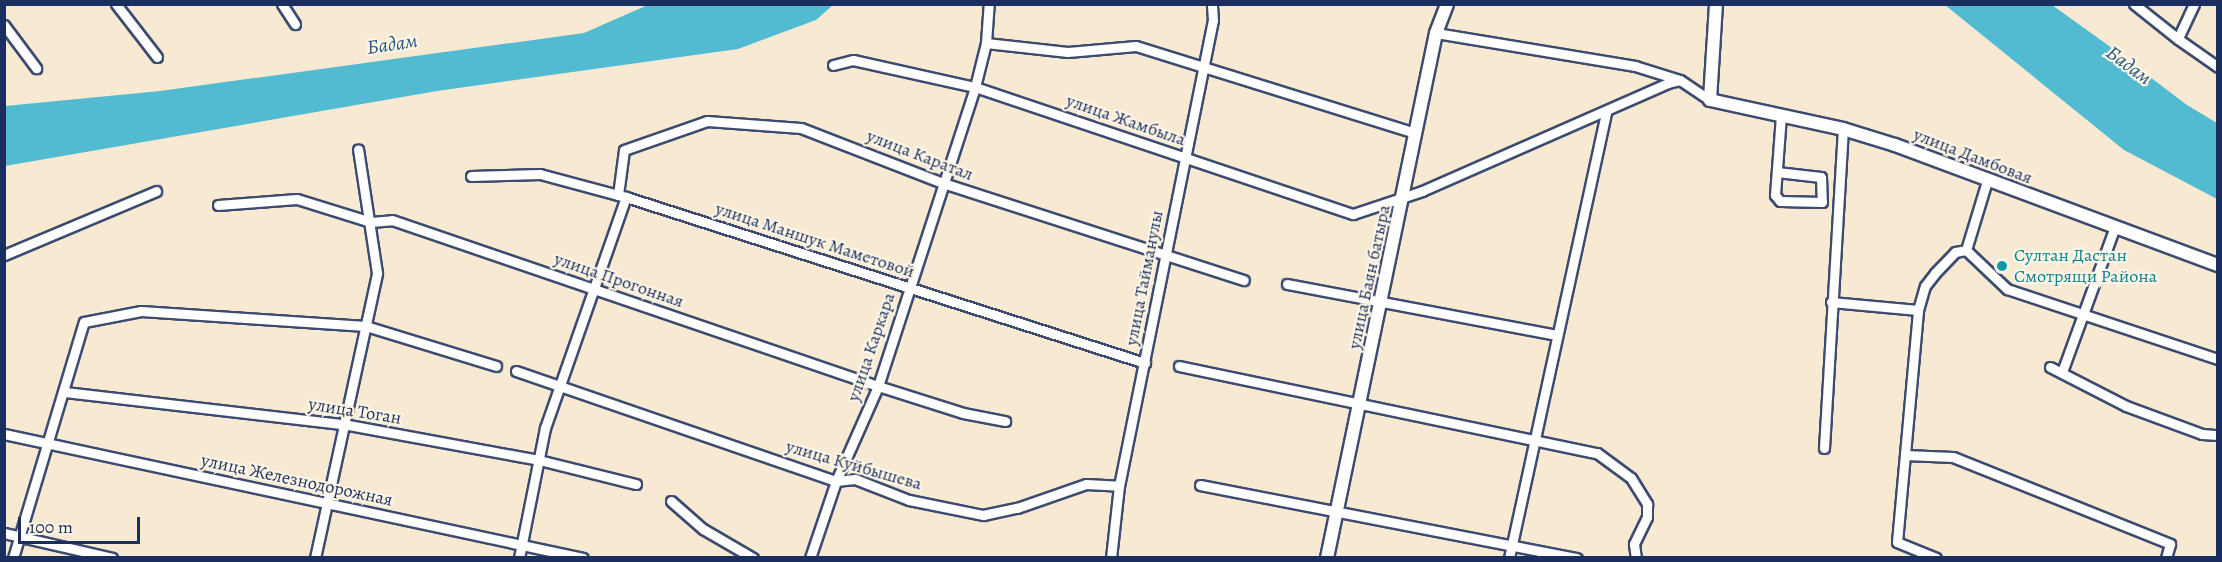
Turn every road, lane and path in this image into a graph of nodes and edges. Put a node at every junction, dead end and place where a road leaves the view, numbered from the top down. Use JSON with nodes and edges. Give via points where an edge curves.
{"nodes":[{"id":1,"x":116,"y":4,"type":"edge"},
{"id":2,"x":282,"y":4,"type":"edge"},
{"id":3,"x":989,"y":4,"type":"edge"},
{"id":4,"x":1212,"y":4,"type":"edge"},
{"id":5,"x":1447,"y":4,"type":"edge"},
{"id":6,"x":1716,"y":4,"type":"edge"},
{"id":7,"x":2134,"y":4,"type":"edge"},
{"id":8,"x":2194,"y":4,"type":"edge"},
{"id":9,"x":295,"y":24,"type":"dead end"},
{"id":10,"x":4,"y":25,"type":"edge"},
{"id":11,"x":1436,"y":33,"type":"junction"},
{"id":12,"x":2178,"y":39,"type":"junction"},
{"id":13,"x":986,"y":43,"type":"junction"},
{"id":14,"x":158,"y":57,"type":"dead end"},
{"id":15,"x":1203,"y":64,"type":"junction"},
{"id":16,"x":833,"y":65,"type":"dead end"},
{"id":17,"x":2217,"y":67,"type":"edge"},
{"id":18,"x":36,"y":68,"type":"dead end"},
{"id":19,"x":1680,"y":80,"type":"junction"},
{"id":20,"x":975,"y":87,"type":"junction"},
{"id":21,"x":1710,"y":100,"type":"junction"},
{"id":22,"x":1606,"y":112,"type":"junction"},
{"id":23,"x":1781,"y":116,"type":"junction"},
{"id":24,"x":1843,"y":129,"type":"junction"},
{"id":25,"x":1415,"y":133,"type":"junction"},
{"id":26,"x":358,"y":149,"type":"dead end"},
{"id":27,"x":1183,"y":157,"type":"junction"},
{"id":28,"x":1777,"y":172,"type":"junction"},
{"id":29,"x":471,"y":176,"type":"dead end"},
{"id":30,"x":1987,"y":181,"type":"junction"},
{"id":31,"x":943,"y":183,"type":"junction"},
{"id":32,"x":156,"y":191,"type":"dead end"},
{"id":33,"x":622,"y":196,"type":"junction"},
{"id":34,"x":1404,"y":197,"type":"junction"},
{"id":35,"x":218,"y":205,"type":"dead end"},
{"id":36,"x":371,"y":222,"type":"junction"},
{"id":37,"x":2114,"y":229,"type":"junction"},
{"id":38,"x":1966,"y":250,"type":"junction"},
{"id":39,"x":4,"y":255,"type":"edge"},
{"id":40,"x":1165,"y":257,"type":"junction"},
{"id":41,"x":2217,"y":265,"type":"edge"},
{"id":42,"x":1244,"y":280,"type":"dead end"},
{"id":43,"x":1287,"y":284,"type":"dead end"},
{"id":44,"x":909,"y":287,"type":"junction"},
{"id":45,"x":596,"y":289,"type":"junction"},
{"id":46,"x":1381,"y":302,"type":"junction"},
{"id":47,"x":1831,"y":302,"type":"junction"},
{"id":48,"x":1918,"y":310,"type":"junction"},
{"id":49,"x":2083,"y":315,"type":"junction"},
{"id":50,"x":366,"y":326,"type":"junction"},
{"id":51,"x":1556,"y":335,"type":"junction"},
{"id":52,"x":2217,"y":359,"type":"edge"},
{"id":53,"x":1145,"y":363,"type":"junction"},
{"id":54,"x":496,"y":366,"type":"dead end"},
{"id":55,"x":1179,"y":366,"type":"dead end"},
{"id":56,"x":2050,"y":368,"type":"dead end"},
{"id":57,"x":516,"y":371,"type":"dead end"},
{"id":58,"x":2062,"y":372,"type":"junction"},
{"id":59,"x":561,"y":383,"type":"junction"},
{"id":60,"x":878,"y":386,"type":"junction"},
{"id":61,"x":65,"y":392,"type":"junction"},
{"id":62,"x":1360,"y":405,"type":"junction"},
{"id":63,"x":1005,"y":421,"type":"dead end"},
{"id":64,"x":343,"y":424,"type":"junction"},
{"id":65,"x":4,"y":434,"type":"edge"},
{"id":66,"x":2217,"y":435,"type":"edge"},
{"id":67,"x":1533,"y":440,"type":"junction"},
{"id":68,"x":44,"y":444,"type":"junction"},
{"id":69,"x":1824,"y":448,"type":"dead end"},
{"id":70,"x":1905,"y":454,"type":"junction"},
{"id":71,"x":539,"y":460,"type":"junction"},
{"id":72,"x":836,"y":481,"type":"junction"},
{"id":73,"x":636,"y":484,"type":"dead end"},
{"id":74,"x":1200,"y":485,"type":"dead end"},
{"id":75,"x":1119,"y":486,"type":"junction"},
{"id":76,"x":671,"y":501,"type":"dead end"},
{"id":77,"x":327,"y":503,"type":"junction"},
{"id":78,"x":1336,"y":513,"type":"junction"},
{"id":79,"x":4,"y":533,"type":"edge"},
{"id":80,"x":18,"y":536,"type":"junction"},
{"id":81,"x":522,"y":543,"type":"junction"},
{"id":82,"x":1510,"y":544,"type":"junction"},
{"id":83,"x":13,"y":558,"type":"edge"},
{"id":84,"x":112,"y":558,"type":"edge"},
{"id":85,"x":315,"y":558,"type":"edge"},
{"id":86,"x":519,"y":558,"type":"edge"},
{"id":87,"x":583,"y":558,"type":"edge"},
{"id":88,"x":753,"y":558,"type":"edge"},
{"id":89,"x":810,"y":558,"type":"edge"},
{"id":90,"x":1111,"y":558,"type":"edge"},
{"id":91,"x":1327,"y":558,"type":"edge"},
{"id":92,"x":1509,"y":558,"type":"edge"},
{"id":93,"x":1577,"y":558,"type":"edge"},
{"id":94,"x":1636,"y":558,"type":"edge"},
{"id":95,"x":1936,"y":558,"type":"edge"},
{"id":96,"x":2166,"y":558,"type":"edge"}],
"edges":[{"from":1,"to":14,"type":"street"},
{"from":2,"to":9,"type":"street"},
{"from":3,"to":13,"type":"street","name":"улица Каркара"},
{"from":4,"to":15,"type":"street","name":"улица Тайманулы","via":[[1213,20]]},
{"from":5,"to":11,"type":"street","name":"улица Баян батыра"},
{"from":6,"to":21,"type":"street"},
{"from":7,"to":12,"type":"street"},
{"from":8,"to":12,"type":"street"},
{"from":10,"to":18,"type":"street"},
{"from":11,"to":19,"type":"street","via":[[1635,66]]},
{"from":11,"to":25,"type":"street","name":"улица Баян батыра"},
{"from":12,"to":17,"type":"street"},
{"from":13,"to":15,"type":"street","via":[[1068,52],[1136,46]]},
{"from":13,"to":20,"type":"street","name":"улица Каркара"},
{"from":15,"to":25,"type":"street"},
{"from":15,"to":27,"type":"street","name":"улица Тайманулы"},
{"from":16,"to":20,"type":"street","name":"улица Жамбыла","via":[[853,60]]},
{"from":19,"to":21,"type":"street"},
{"from":19,"to":22,"type":"street","name":"улица Жамбыла"},
{"from":20,"to":27,"type":"street","name":"улица Жамбыла"},
{"from":20,"to":31,"type":"street","name":"улица Каркара"},
{"from":21,"to":23,"type":"street","name":"улица Дамбовая"},
{"from":22,"to":34,"type":"street","name":"улица Жамбыла"},
{"from":22,"to":51,"type":"street"},
{"from":23,"to":24,"type":"street","name":"улица Дамбовая"},
{"from":23,"to":28,"type":"street"},
{"from":24,"to":30,"type":"street","name":"улица Дамбовая"},
{"from":24,"to":47,"type":"street"},
{"from":25,"to":34,"type":"street","name":"улица Баян батыра"},
{"from":26,"to":36,"type":"street"},
{"from":27,"to":34,"type":"street","name":"улица Жамбыла","via":[[1353,213]]},
{"from":27,"to":40,"type":"street","name":"улица Тайманулы"},
{"from":28,"to":28,"type":"street","via":[[1775,195],[1780,201],[1822,202],[1821,177]]},
{"from":29,"to":33,"type":"street","name":"улица Маншук Маметовой","via":[[540,174]]},
{"from":30,"to":37,"type":"street","name":"улица Дамбовая"},
{"from":30,"to":38,"type":"street"},
{"from":31,"to":33,"type":"street","name":"улица Каратал","via":[[801,128],[707,121],[624,150]]},
{"from":31,"to":40,"type":"street","name":"улица Каратал"},
{"from":31,"to":44,"type":"street","name":"улица Каркара"},
{"from":32,"to":39,"type":"street"},
{"from":33,"to":44,"type":"street","name":"улица Маншук Маметовой"},
{"from":33,"to":45,"type":"street"},
{"from":34,"to":46,"type":"street","name":"улица Баян батыра"},
{"from":35,"to":36,"type":"street","name":"улица Прогонная","via":[[297,199]]},
{"from":36,"to":45,"type":"street","name":"улица Прогонная","via":[[392,220]]},
{"from":36,"to":50,"type":"street","via":[[377,273]]},
{"from":37,"to":41,"type":"street","name":"улица Дамбовая"},
{"from":37,"to":49,"type":"street"},
{"from":38,"to":48,"type":"street","via":[[1955,252],[1935,273],[1925,286]]},
{"from":38,"to":49,"type":"street","via":[[2007,289]]},
{"from":40,"to":42,"type":"street","name":"улица Каратал"},
{"from":40,"to":53,"type":"street","name":"улица Тайманулы"},
{"from":43,"to":46,"type":"street"},
{"from":44,"to":53,"type":"street","name":"улица Маншук Маметовой"},
{"from":44,"to":60,"type":"street","name":"улица Каркара"},
{"from":45,"to":59,"type":"street"},
{"from":45,"to":60,"type":"street","name":"улица Прогонная"},
{"from":46,"to":51,"type":"street"},
{"from":46,"to":62,"type":"street","name":"улица Баян батыра"},
{"from":47,"to":48,"type":"street"},
{"from":47,"to":69,"type":"street"},
{"from":48,"to":70,"type":"street"},
{"from":49,"to":52,"type":"street"},
{"from":49,"to":58,"type":"street"},
{"from":50,"to":54,"type":"street"},
{"from":50,"to":61,"type":"street","via":[[141,311],[84,322]]},
{"from":50,"to":64,"type":"street"},
{"from":51,"to":67,"type":"street"},
{"from":53,"to":75,"type":"street","name":"улица Тайманулы"},
{"from":55,"to":62,"type":"street"},
{"from":56,"to":58,"type":"street"},
{"from":57,"to":59,"type":"street","name":"улица Куйбышева"},
{"from":58,"to":66,"type":"street","via":[[2126,406],[2202,434]]},
{"from":59,"to":71,"type":"street"},
{"from":59,"to":72,"type":"street","name":"улица Куйбышева"},
{"from":60,"to":63,"type":"street","name":"улица Прогонная","via":[[963,413]]},
{"from":60,"to":72,"type":"street","name":"улица Каркара"},
{"from":61,"to":64,"type":"street","name":"улица Тоган"},
{"from":61,"to":68,"type":"street"},
{"from":62,"to":67,"type":"street"},
{"from":62,"to":78,"type":"street","name":"улица Баян батыра"},
{"from":64,"to":71,"type":"street","name":"улица Тоган"},
{"from":64,"to":77,"type":"street"},
{"from":65,"to":68,"type":"street","name":"улица Железнодорожная"},
{"from":67,"to":82,"type":"street"},
{"from":67,"to":94,"type":"street","via":[[1597,453],[1631,478],[1647,504],[1647,516],[1634,544]]},
{"from":68,"to":77,"type":"street","name":"улица Железнодорожная"},
{"from":68,"to":80,"type":"street"},
{"from":70,"to":95,"type":"street","via":[[1897,542]]},
{"from":70,"to":96,"type":"street","via":[[1953,457],[2170,544]]},
{"from":71,"to":73,"type":"street","name":"улица Тоган"},
{"from":71,"to":81,"type":"street"},
{"from":72,"to":75,"type":"street","name":"улица Куйбышева","via":[[855,479],[909,500],[983,515],[1017,508],[1086,484]]},
{"from":72,"to":89,"type":"street","name":"улица Каркара"},
{"from":74,"to":78,"type":"street"},
{"from":75,"to":90,"type":"street","name":"улица Тайманулы"},
{"from":76,"to":88,"type":"street","via":[[703,529]]},
{"from":77,"to":81,"type":"street","name":"улица Железнодорожная"},
{"from":77,"to":85,"type":"street"},
{"from":78,"to":82,"type":"street"},
{"from":78,"to":91,"type":"street","name":"улица Баян батыра"},
{"from":79,"to":80,"type":"street"},
{"from":80,"to":83,"type":"street"},
{"from":80,"to":84,"type":"street"},
{"from":81,"to":86,"type":"street"},
{"from":81,"to":87,"type":"street","name":"улица Железнодорожная"},
{"from":82,"to":92,"type":"street"},
{"from":82,"to":93,"type":"street"}]}
